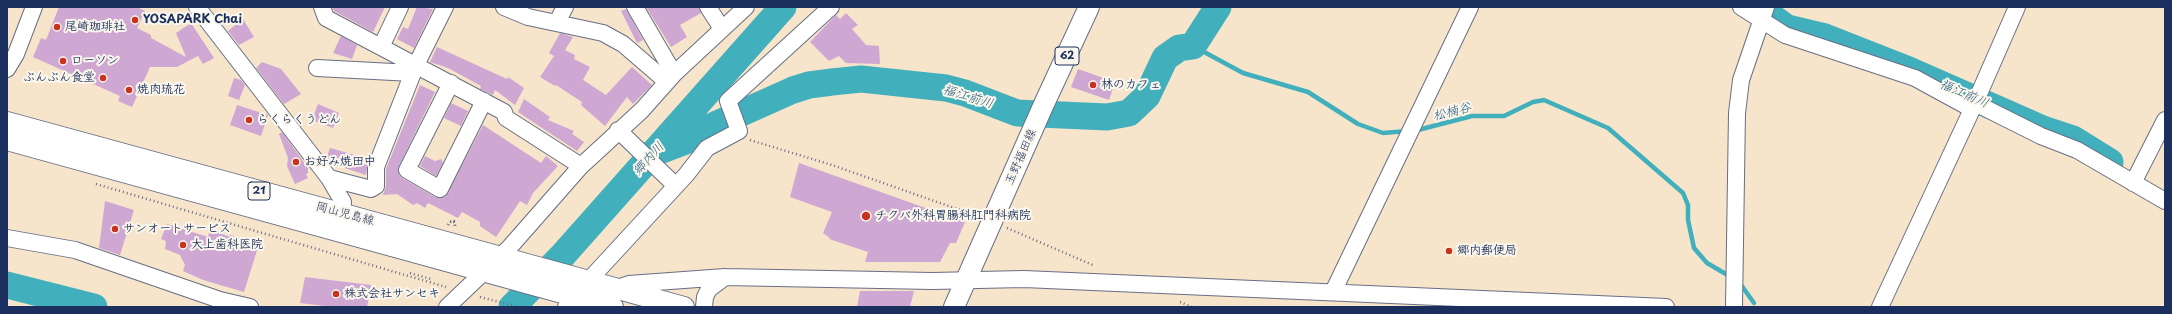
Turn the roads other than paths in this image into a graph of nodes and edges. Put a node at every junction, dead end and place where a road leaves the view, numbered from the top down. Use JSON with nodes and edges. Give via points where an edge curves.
{"nodes":[{"id":1,"x":34,"y":7,"type":"edge"},
{"id":2,"x":197,"y":7,"type":"edge"},
{"id":3,"x":322,"y":7,"type":"edge"},
{"id":4,"x":400,"y":7,"type":"edge"},
{"id":5,"x":445,"y":7,"type":"edge"},
{"id":6,"x":504,"y":7,"type":"edge"},
{"id":7,"x":565,"y":7,"type":"edge"},
{"id":8,"x":635,"y":7,"type":"edge"},
{"id":9,"x":708,"y":7,"type":"edge"},
{"id":10,"x":731,"y":7,"type":"edge"},
{"id":11,"x":746,"y":7,"type":"edge"},
{"id":12,"x":831,"y":7,"type":"edge"},
{"id":13,"x":1089,"y":7,"type":"edge"},
{"id":14,"x":1470,"y":7,"type":"edge"},
{"id":15,"x":1741,"y":7,"type":"edge"},
{"id":16,"x":2017,"y":7,"type":"edge"},
{"id":17,"x":1764,"y":13,"type":"edge"},
{"id":18,"x":557,"y":22,"type":"junction"},
{"id":19,"x":720,"y":26,"type":"junction"},
{"id":20,"x":381,"y":47,"type":"junction"},
{"id":21,"x":317,"y":68,"type":"dead end"},
{"id":22,"x":414,"y":69,"type":"junction"},
{"id":23,"x":7,"y":70,"type":"edge"},
{"id":24,"x":670,"y":74,"type":"junction"},
{"id":25,"x":451,"y":83,"type":"junction"},
{"id":26,"x":484,"y":101,"type":"junction"},
{"id":27,"x":1973,"y":106,"type":"junction"},
{"id":28,"x":2165,"y":120,"type":"edge"},
{"id":29,"x":7,"y":122,"type":"edge"},
{"id":30,"x":622,"y":133,"type":"junction"},
{"id":31,"x":7,"y":140,"type":"edge"},
{"id":32,"x":581,"y":166,"type":"junction"},
{"id":33,"x":329,"y":178,"type":"junction"},
{"id":34,"x":2132,"y":183,"type":"junction"},
{"id":35,"x":674,"y":185,"type":"junction"},
{"id":36,"x":246,"y":197,"type":"junction"},
{"id":37,"x":2165,"y":202,"type":"edge"},
{"id":38,"x":342,"y":214,"type":"junction"},
{"id":39,"x":7,"y":238,"type":"edge"},
{"id":40,"x":497,"y":266,"type":"junction"},
{"id":41,"x":725,"y":277,"type":"junction"},
{"id":42,"x":967,"y":280,"type":"junction"},
{"id":43,"x":576,"y":291,"type":"edge"},
{"id":44,"x":1333,"y":292,"type":"junction"},
{"id":45,"x":615,"y":298,"type":"edge"},
{"id":46,"x":250,"y":307,"type":"edge"},
{"id":47,"x":447,"y":307,"type":"edge"},
{"id":48,"x":684,"y":307,"type":"edge"},
{"id":49,"x":704,"y":307,"type":"edge"},
{"id":50,"x":954,"y":307,"type":"edge"},
{"id":51,"x":1666,"y":307,"type":"edge"},
{"id":52,"x":1734,"y":307,"type":"edge"},
{"id":53,"x":1880,"y":307,"type":"edge"}],
"edges":[{"from":1,"to":23,"type":"street"},
{"from":2,"to":33,"type":"street"},
{"from":3,"to":20,"type":"street","via":[[326,18]]},
{"from":4,"to":20,"type":"street"},
{"from":5,"to":22,"type":"street"},
{"from":6,"to":18,"type":"street","via":[[528,17]]},
{"from":7,"to":18,"type":"street"},
{"from":8,"to":24,"type":"street"},
{"from":9,"to":19,"type":"street"},
{"from":10,"to":19,"type":"street"},
{"from":11,"to":19,"type":"street"},
{"from":12,"to":35,"type":"street","via":[[728,101],[734,130],[707,148]]},
{"from":13,"to":42,"type":"main road","name":"玉野福田線","number":"62","via":[[1044,104],[997,223]]},
{"from":14,"to":44,"type":"street"},
{"from":15,"to":17,"type":"street"},
{"from":16,"to":27,"type":"street"},
{"from":17,"to":27,"type":"street","via":[[1785,35],[1915,78]]},
{"from":17,"to":52,"type":"street","via":[[1741,80],[1737,113]]},
{"from":18,"to":24,"type":"street","via":[[603,33]]},
{"from":19,"to":24,"type":"street"},
{"from":20,"to":22,"type":"street"},
{"from":21,"to":22,"type":"street"},
{"from":22,"to":25,"type":"street"},
{"from":22,"to":33,"type":"street","via":[[376,167],[376,186],[370,189]]},
{"from":24,"to":30,"type":"street"},
{"from":25,"to":26,"type":"street"},
{"from":25,"to":26,"type":"street","via":[[407,170],[440,189]]},
{"from":26,"to":32,"type":"street"},
{"from":27,"to":34,"type":"street","via":[[2078,150]]},
{"from":27,"to":53,"type":"street"},
{"from":28,"to":34,"type":"street"},
{"from":29,"to":36,"type":"main road","name":"岡山児島線","number":"21"},
{"from":30,"to":32,"type":"street"},
{"from":30,"to":35,"type":"street"},
{"from":31,"to":36,"type":"main road","name":"岡山児島線","number":"21"},
{"from":32,"to":40,"type":"street"},
{"from":33,"to":38,"type":"street","via":[[343,202]]},
{"from":34,"to":37,"type":"street"},
{"from":35,"to":43,"type":"street"},
{"from":36,"to":38,"type":"main road","name":"岡山児島線","number":"21"},
{"from":36,"to":40,"type":"main road","name":"岡山児島線","number":"21"},
{"from":38,"to":40,"type":"main road","name":"岡山児島線","number":"21"},
{"from":39,"to":46,"type":"street","via":[[75,250],[220,300]]},
{"from":40,"to":43,"type":"main road","name":"岡山児島線","number":"21"},
{"from":40,"to":47,"type":"street"},
{"from":41,"to":42,"type":"street"},
{"from":41,"to":45,"type":"street","via":[[629,284]]},
{"from":41,"to":49,"type":"street","via":[[709,289]]},
{"from":42,"to":44,"type":"street","via":[[1024,279]]},
{"from":42,"to":50,"type":"main road","name":"玉野福田線","number":"62"},
{"from":43,"to":45,"type":"main road","name":"岡山児島線","number":"21"},
{"from":44,"to":51,"type":"street"},
{"from":45,"to":48,"type":"main road","name":"岡山児島線","number":"21"}]}
